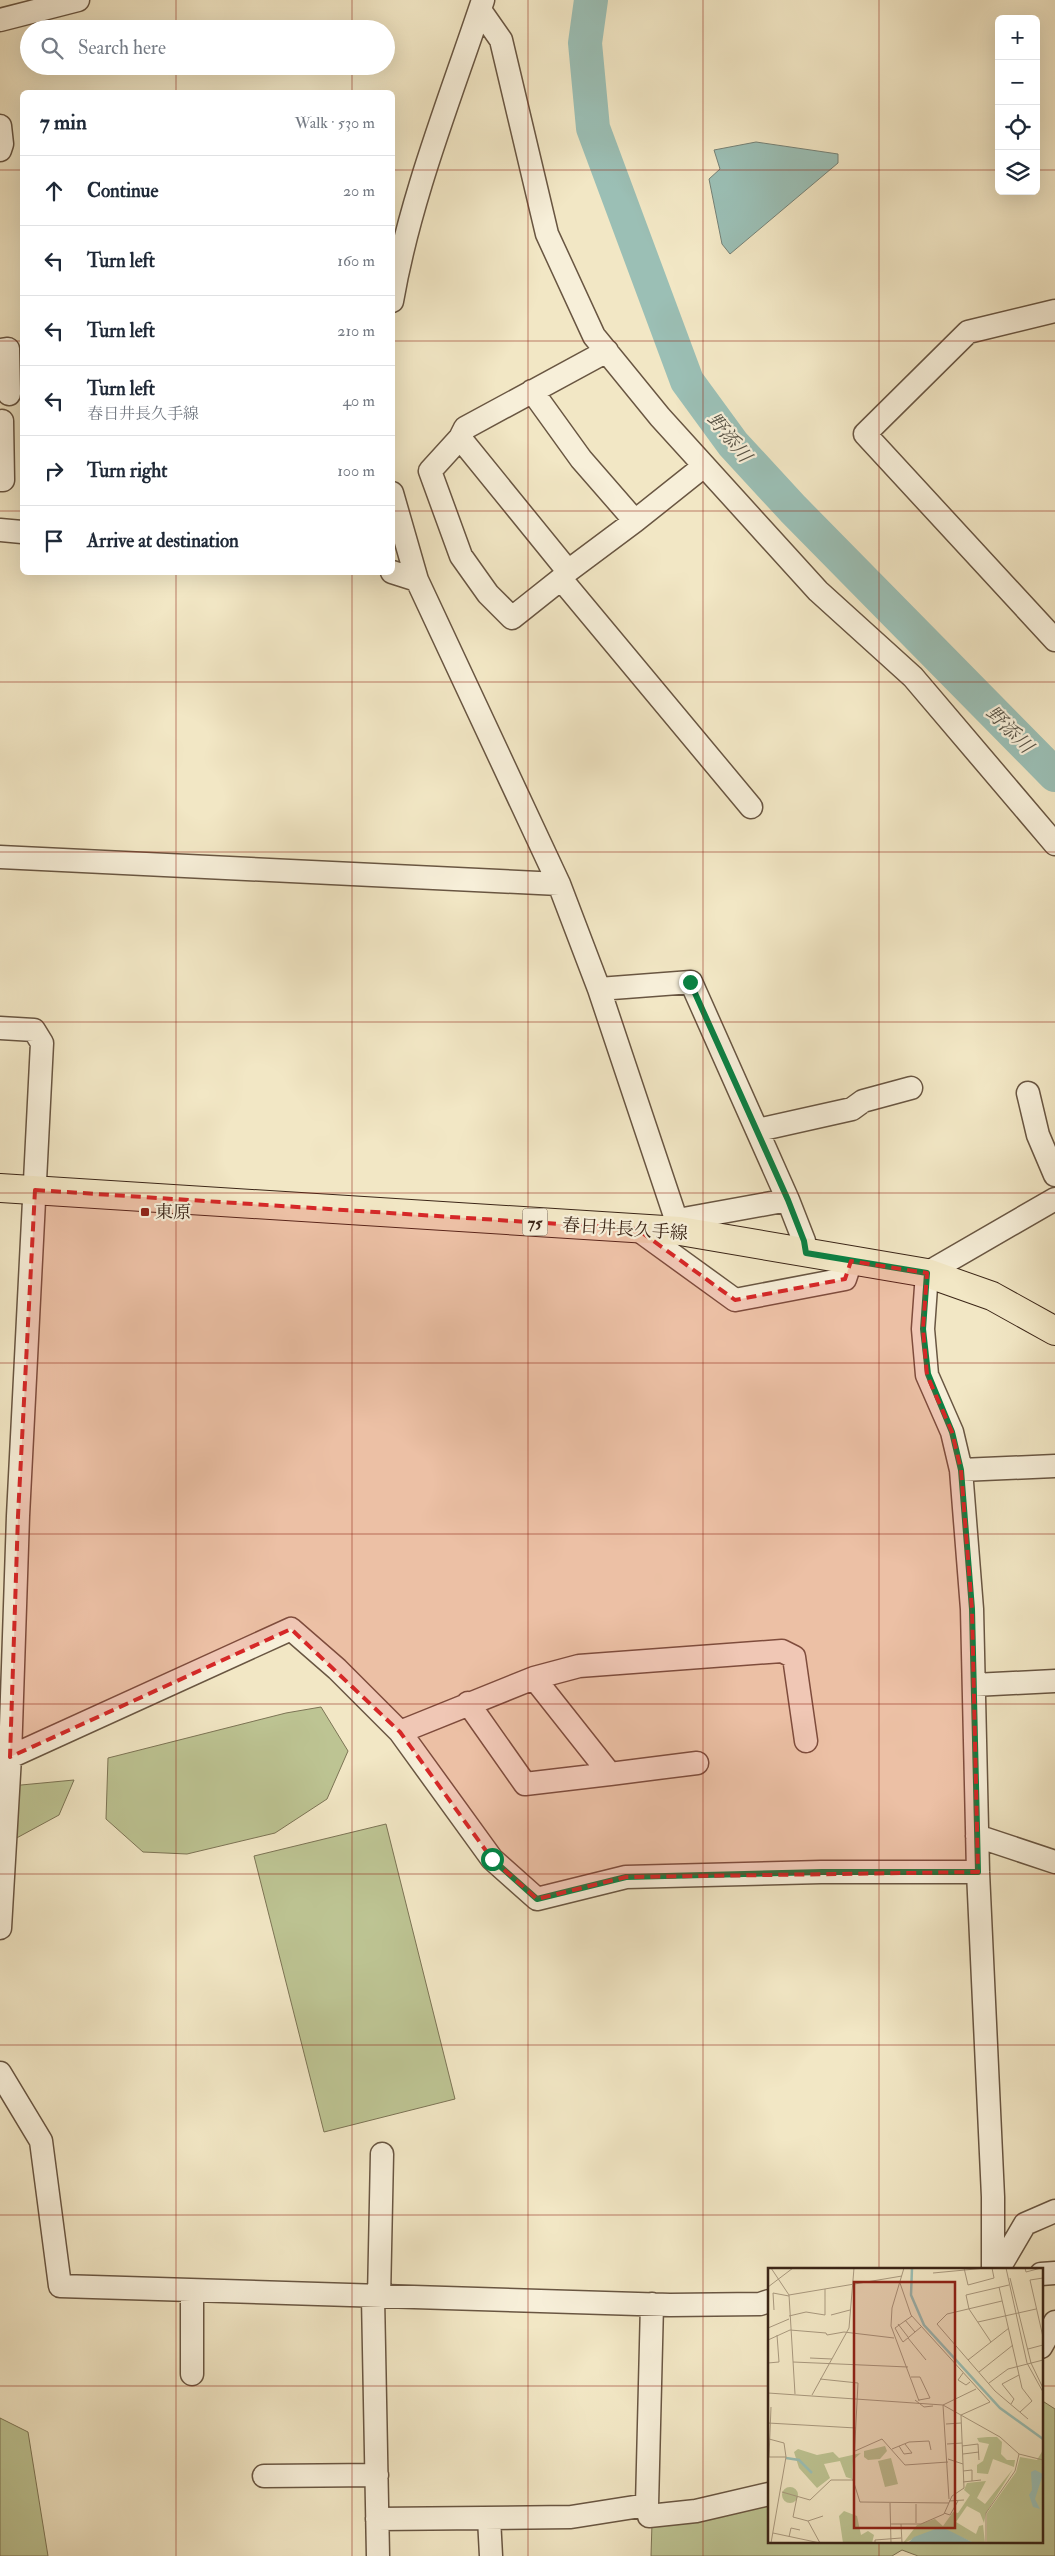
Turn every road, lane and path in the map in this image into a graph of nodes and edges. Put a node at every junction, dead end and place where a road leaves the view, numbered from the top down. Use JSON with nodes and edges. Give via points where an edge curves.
{"nodes":[{"id":1,"x":78,"y":0,"type":"edge"},
{"id":2,"x":482,"y":5,"type":"edge"},
{"id":3,"x":0,"y":20,"type":"edge"},
{"id":4,"x":0,"y":126,"type":"edge"},
{"id":5,"x":0,"y":150,"type":"edge"},
{"id":6,"x":395,"y":286,"type":"edge"},
{"id":7,"x":1055,"y":311,"type":"edge"},
{"id":8,"x":0,"y":350,"type":"edge"},
{"id":9,"x":607,"y":351,"type":"junction"},
{"id":10,"x":532,"y":391,"type":"junction"},
{"id":11,"x":9,"y":394,"type":"dead end"},
{"id":12,"x":2,"y":421,"type":"dead end"},
{"id":13,"x":460,"y":438,"type":"junction"},
{"id":14,"x":704,"y":466,"type":"junction"},
{"id":15,"x":0,"y":480,"type":"edge"},
{"id":16,"x":395,"y":503,"type":"edge"},
{"id":17,"x":635,"y":521,"type":"junction"},
{"id":18,"x":0,"y":530,"type":"edge"},
{"id":19,"x":20,"y":532,"type":"edge"},
{"id":20,"x":395,"y":573,"type":"edge"},
{"id":21,"x":564,"y":575,"type":"junction"},
{"id":22,"x":417,"y":580,"type":"junction"},
{"id":23,"x":1055,"y":640,"type":"edge"},
{"id":24,"x":751,"y":807,"type":"dead end"},
{"id":25,"x":1055,"y":844,"type":"edge"},
{"id":26,"x":0,"y":857,"type":"edge"},
{"id":27,"x":559,"y":884,"type":"junction"},
{"id":28,"x":599,"y":989,"type":"junction"},
{"id":29,"x":0,"y":1028,"type":"edge"},
{"id":30,"x":911,"y":1088,"type":"dead end"},
{"id":31,"x":1028,"y":1093,"type":"dead end"},
{"id":32,"x":758,"y":1130,"type":"junction"},
{"id":33,"x":1055,"y":1176,"type":"edge"},
{"id":34,"x":0,"y":1188,"type":"edge"},
{"id":35,"x":35,"y":1190,"type":"junction"},
{"id":36,"x":1055,"y":1199,"type":"edge"},
{"id":37,"x":788,"y":1200,"type":"junction"},
{"id":38,"x":679,"y":1226,"type":"junction"},
{"id":39,"x":637,"y":1228,"type":"junction"},
{"id":40,"x":806,"y":1253,"type":"junction"},
{"id":41,"x":851,"y":1261,"type":"junction"},
{"id":42,"x":927,"y":1273,"type":"junction"},
{"id":43,"x":1055,"y":1331,"type":"edge"},
{"id":44,"x":1055,"y":1466,"type":"edge"},
{"id":45,"x":961,"y":1470,"type":"junction"},
{"id":46,"x":9,"y":1516,"type":"edge"},
{"id":47,"x":534,"y":1678,"type":"junction"},
{"id":48,"x":1055,"y":1681,"type":"edge"},
{"id":49,"x":974,"y":1685,"type":"junction"},
{"id":50,"x":468,"y":1703,"type":"junction"},
{"id":51,"x":400,"y":1732,"type":"junction"},
{"id":52,"x":806,"y":1741,"type":"dead end"},
{"id":53,"x":10,"y":1757,"type":"junction"},
{"id":54,"x":697,"y":1763,"type":"dead end"},
{"id":55,"x":610,"y":1774,"type":"junction"},
{"id":56,"x":977,"y":1836,"type":"junction"},
{"id":57,"x":1055,"y":1862,"type":"edge"},
{"id":58,"x":978,"y":1872,"type":"junction"},
{"id":59,"x":0,"y":1928,"type":"edge"},
{"id":60,"x":0,"y":2072,"type":"edge"},
{"id":61,"x":382,"y":2154,"type":"dead end"},
{"id":62,"x":1055,"y":2211,"type":"edge"},
{"id":63,"x":993,"y":2268,"type":"edge"},
{"id":64,"x":999,"y":2268,"type":"edge"},
{"id":65,"x":1055,"y":2273,"type":"edge"},
{"id":66,"x":1042,"y":2274,"type":"edge"},
{"id":67,"x":192,"y":2291,"type":"junction"},
{"id":68,"x":376,"y":2298,"type":"junction"},
{"id":69,"x":768,"y":2301,"type":"edge"},
{"id":70,"x":652,"y":2304,"type":"junction"},
{"id":71,"x":1055,"y":2322,"type":"edge"},
{"id":72,"x":1042,"y":2345,"type":"edge"},
{"id":73,"x":192,"y":2374,"type":"dead end"},
{"id":74,"x":376,"y":2475,"type":"junction"},
{"id":75,"x":264,"y":2476,"type":"dead end"},
{"id":76,"x":768,"y":2494,"type":"edge"},
{"id":77,"x":647,"y":2505,"type":"junction"},
{"id":78,"x":489,"y":2518,"type":"junction"},
{"id":79,"x":377,"y":2519,"type":"junction"},
{"id":80,"x":378,"y":2556,"type":"edge"},
{"id":81,"x":490,"y":2556,"type":"edge"}],
"edges":[{"from":1,"to":3,"type":"street"},
{"from":2,"to":6,"type":"street","via":[[427,163]]},
{"from":2,"to":9,"type":"street","via":[[501,40],[547,234],[594,336]]},
{"from":4,"to":5,"type":"street"},
{"from":7,"to":23,"type":"street","via":[[968,332],[865,434]]},
{"from":8,"to":11,"type":"street","via":[[8,349]]},
{"from":9,"to":10,"type":"street"},
{"from":9,"to":14,"type":"street"},
{"from":10,"to":13,"type":"street","via":[[465,428]]},
{"from":10,"to":17,"type":"street","via":[[581,460]]},
{"from":12,"to":15,"type":"street","via":[[3,480]]},
{"from":13,"to":21,"type":"street"},
{"from":13,"to":21,"type":"street","via":[[430,471],[461,556],[488,594],[512,618]]},
{"from":14,"to":17,"type":"street"},
{"from":14,"to":25,"type":"street","via":[[818,591],[913,677]]},
{"from":16,"to":22,"type":"street"},
{"from":17,"to":21,"type":"street"},
{"from":18,"to":19,"type":"street"},
{"from":20,"to":22,"type":"street"},
{"from":21,"to":24,"type":"street"},
{"from":22,"to":27,"type":"street"},
{"from":26,"to":27,"type":"street"},
{"from":27,"to":28,"type":"street"},
{"from":28,"to":32,"type":"street","via":[[690,982]]},
{"from":28,"to":38,"type":"street"},
{"from":29,"to":35,"type":"street","via":[[34,1030],[42,1043]]},
{"from":30,"to":32,"type":"street","via":[[863,1101],[852,1109]]},
{"from":31,"to":33,"type":"street","via":[[1038,1135]]},
{"from":32,"to":37,"type":"street"},
{"from":34,"to":35,"type":"main road","name":"春日井長久手線","number":"75"},
{"from":35,"to":39,"type":"main road","name":"春日井長久手線","number":"75"},
{"from":35,"to":46,"type":"street"},
{"from":36,"to":42,"type":"street"},
{"from":37,"to":38,"type":"street"},
{"from":37,"to":40,"type":"street"},
{"from":38,"to":39,"type":"main road","name":"春日井長久手線","number":"75"},
{"from":38,"to":40,"type":"main road","name":"春日井長久手線","number":"75"},
{"from":39,"to":41,"type":"street","via":[[734,1300],[846,1279]]},
{"from":40,"to":41,"type":"main road","name":"春日井長久手線","number":"75"},
{"from":41,"to":42,"type":"main road","name":"春日井長久手線","number":"75"},
{"from":42,"to":43,"type":"main road","name":"春日井長久手線","number":"75","via":[[992,1296]]},
{"from":42,"to":45,"type":"street","via":[[923,1329],[928,1374],[952,1432]]},
{"from":44,"to":45,"type":"street"},
{"from":45,"to":49,"type":"street","via":[[972,1609]]},
{"from":46,"to":53,"type":"street"},
{"from":47,"to":50,"type":"street"},
{"from":47,"to":52,"type":"street","via":[[579,1666],[782,1651],[794,1657]]},
{"from":47,"to":55,"type":"street"},
{"from":48,"to":49,"type":"street"},
{"from":49,"to":56,"type":"street"},
{"from":50,"to":51,"type":"street"},
{"from":50,"to":55,"type":"street","via":[[526,1784]]},
{"from":51,"to":53,"type":"street","via":[[337,1669],[291,1629]]},
{"from":51,"to":58,"type":"street","via":[[492,1859],[537,1899],[626,1877]]},
{"from":53,"to":59,"type":"street"},
{"from":54,"to":55,"type":"street"},
{"from":56,"to":57,"type":"street"},
{"from":56,"to":58,"type":"street"},
{"from":58,"to":63,"type":"street"},
{"from":60,"to":67,"type":"street","via":[[41,2141],[60,2286]]},
{"from":61,"to":68,"type":"street"},
{"from":62,"to":64,"type":"street","via":[[1025,2224]]},
{"from":65,"to":66,"type":"street"},
{"from":67,"to":68,"type":"street"},
{"from":67,"to":73,"type":"street"},
{"from":68,"to":70,"type":"street"},
{"from":68,"to":74,"type":"street"},
{"from":69,"to":70,"type":"street"},
{"from":70,"to":77,"type":"street"},
{"from":71,"to":72,"type":"street"},
{"from":74,"to":75,"type":"street"},
{"from":74,"to":79,"type":"street"},
{"from":76,"to":77,"type":"street","via":[[696,2511],[649,2516]]},
{"from":77,"to":78,"type":"street","via":[[571,2517]]},
{"from":78,"to":79,"type":"street"},
{"from":78,"to":81,"type":"street"},
{"from":79,"to":80,"type":"street"}]}
